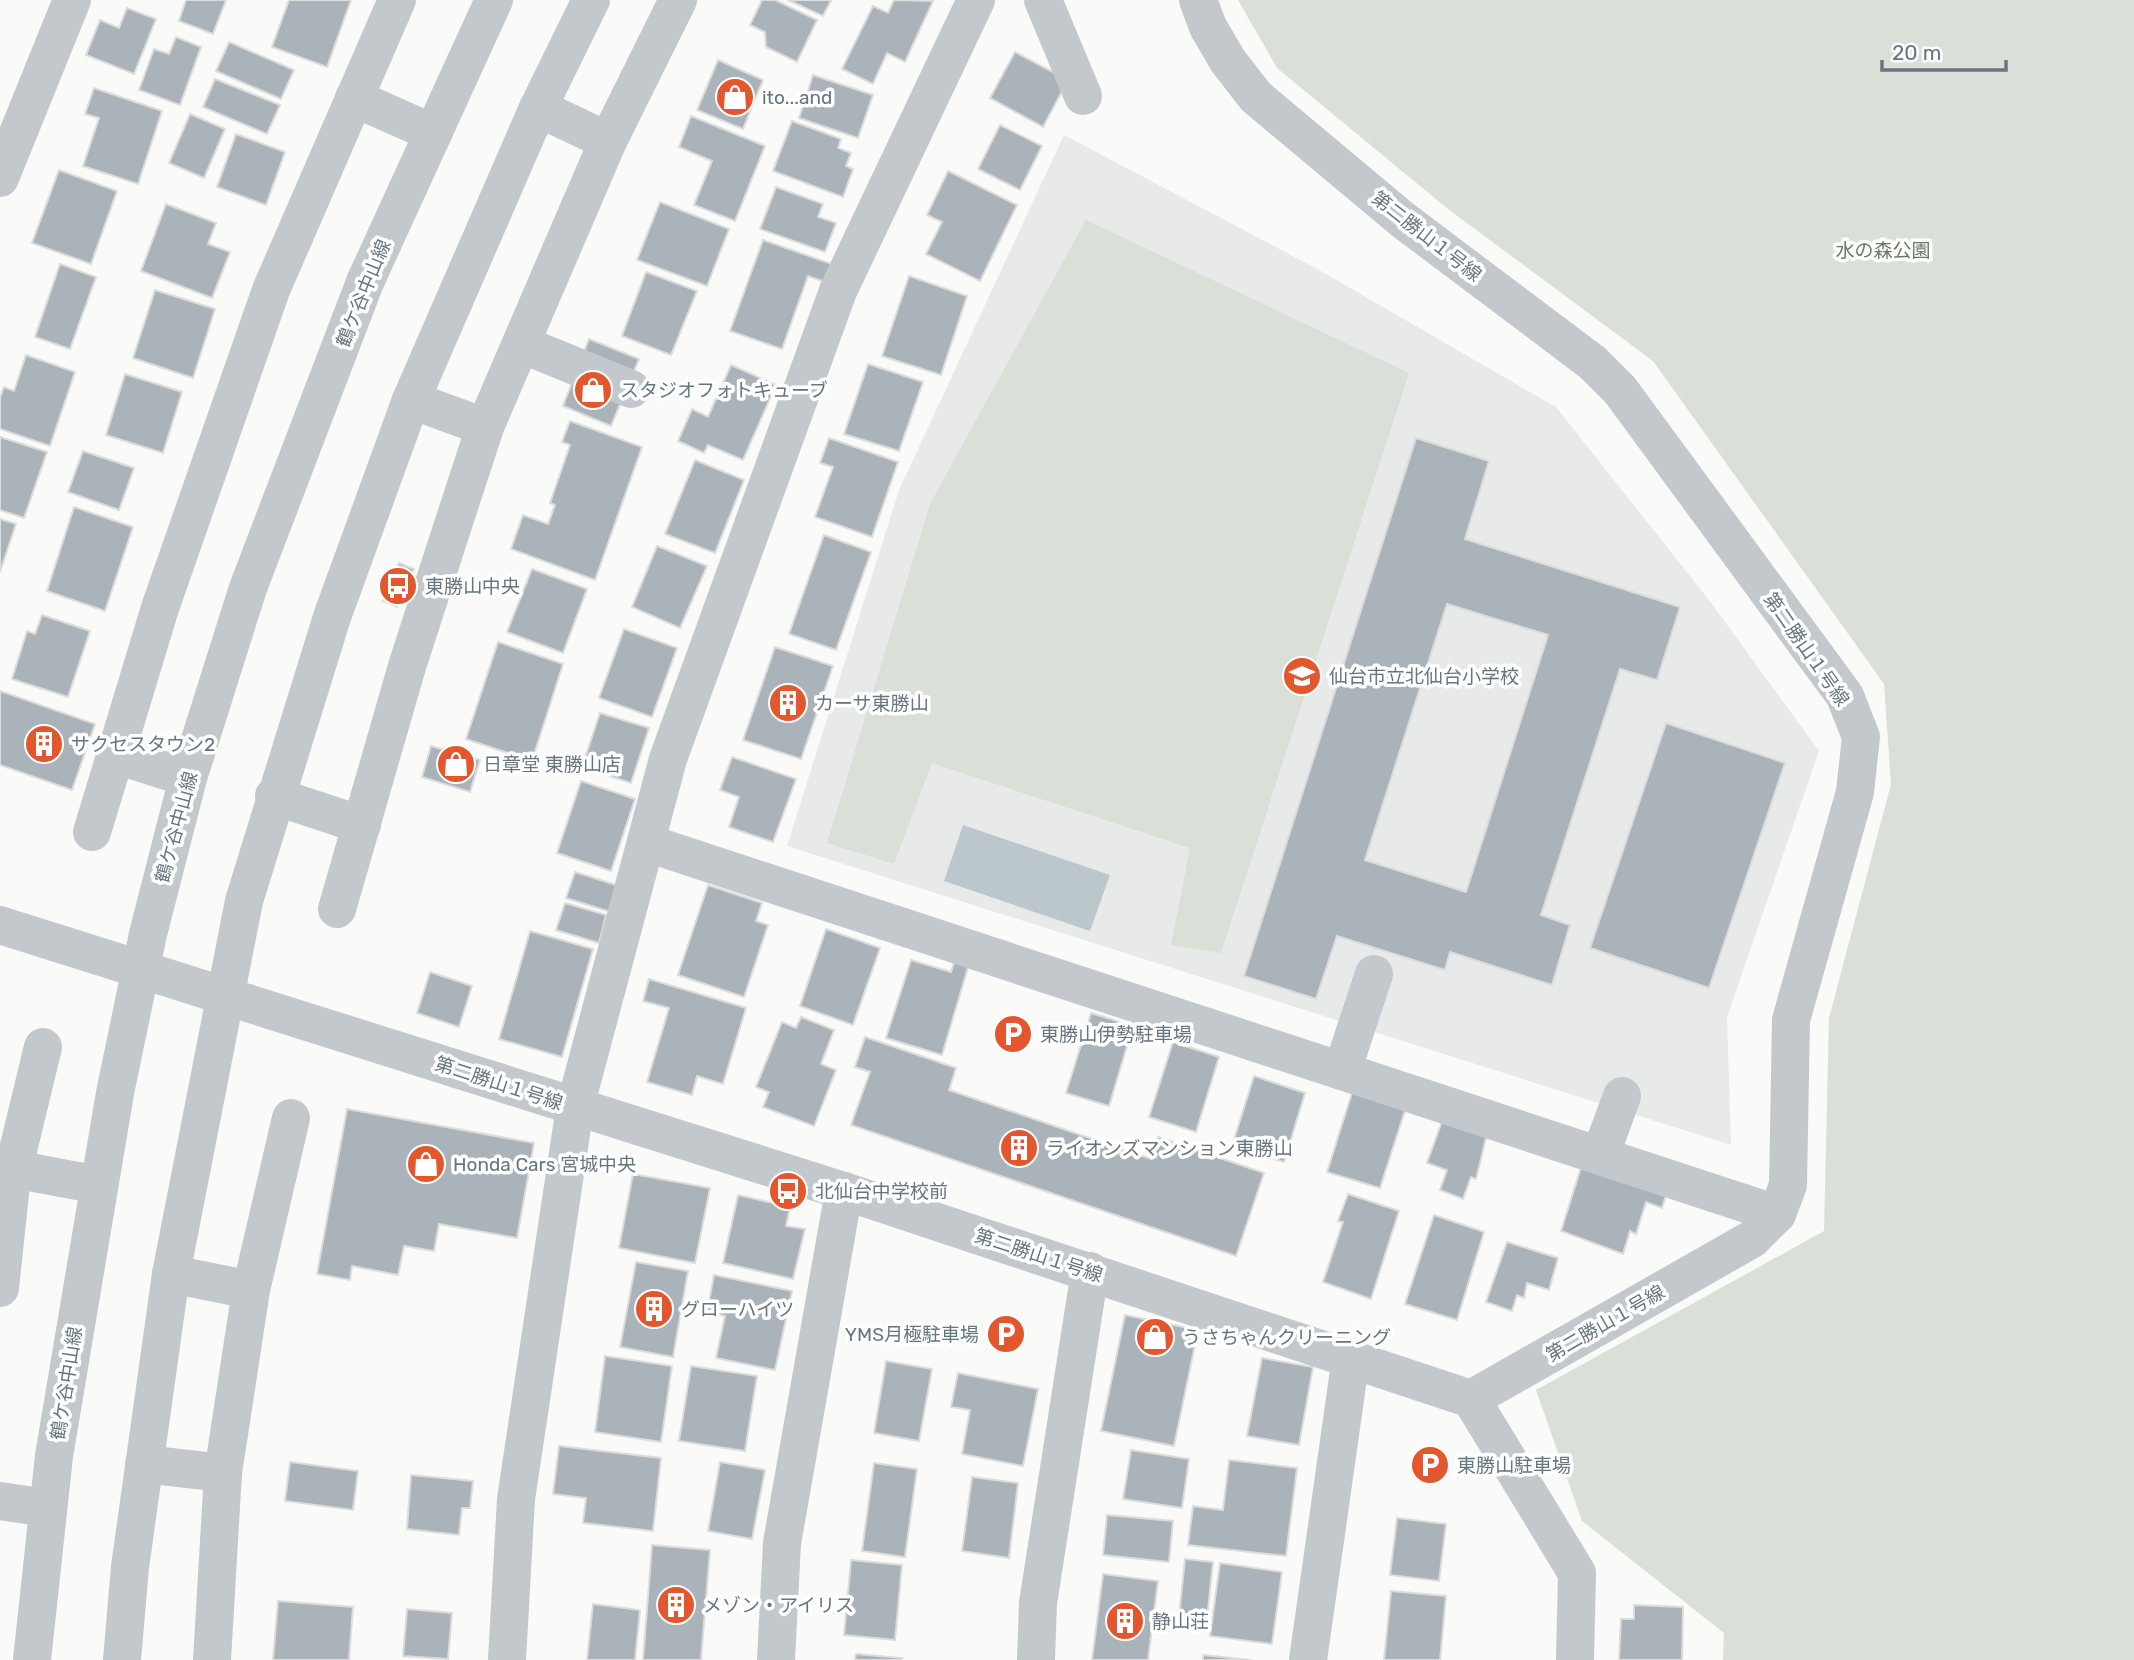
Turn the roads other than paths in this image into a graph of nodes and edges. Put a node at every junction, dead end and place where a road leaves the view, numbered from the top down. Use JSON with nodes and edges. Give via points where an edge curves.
{"nodes":[{"id":1,"x":72,"y":0,"type":"edge"},
{"id":2,"x":397,"y":0,"type":"edge"},
{"id":3,"x":494,"y":0,"type":"edge"},
{"id":4,"x":591,"y":0,"type":"edge"},
{"id":5,"x":678,"y":0,"type":"edge"},
{"id":6,"x":976,"y":0,"type":"edge"},
{"id":7,"x":1043,"y":0,"type":"edge"},
{"id":8,"x":1198,"y":0,"type":"edge"},
{"id":9,"x":1083,"y":96,"type":"dead end"},
{"id":10,"x":354,"y":98,"type":"junction"},
{"id":11,"x":538,"y":108,"type":"junction"},
{"id":12,"x":433,"y":133,"type":"junction"},
{"id":13,"x":608,"y":141,"type":"junction"},
{"id":14,"x":0,"y":177,"type":"edge"},
{"id":15,"x":521,"y":344,"type":"junction"},
{"id":16,"x":631,"y":389,"type":"dead end"},
{"id":17,"x":411,"y":400,"type":"junction"},
{"id":18,"x":485,"y":427,"type":"junction"},
{"id":19,"x":116,"y":755,"type":"junction"},
{"id":20,"x":188,"y":778,"type":"junction"},
{"id":21,"x":274,"y":796,"type":"junction"},
{"id":22,"x":362,"y":825,"type":"junction"},
{"id":23,"x":92,"y":832,"type":"dead end"},
{"id":24,"x":647,"y":843,"type":"junction"},
{"id":25,"x":337,"y":909,"type":"dead end"},
{"id":26,"x":0,"y":925,"type":"edge"},
{"id":27,"x":141,"y":970,"type":"junction"},
{"id":28,"x":1374,"y":974,"type":"dead end"},
{"id":29,"x":224,"y":998,"type":"junction"},
{"id":30,"x":43,"y":1046,"type":"dead end"},
{"id":31,"x":1342,"y":1071,"type":"junction"},
{"id":32,"x":1622,"y":1096,"type":"dead end"},
{"id":33,"x":575,"y":1107,"type":"junction"},
{"id":34,"x":291,"y":1118,"type":"dead end"},
{"id":35,"x":1600,"y":1156,"type":"junction"},
{"id":36,"x":13,"y":1169,"type":"junction"},
{"id":37,"x":99,"y":1185,"type":"junction"},
{"id":38,"x":844,"y":1191,"type":"junction"},
{"id":39,"x":1777,"y":1214,"type":"junction"},
{"id":40,"x":1090,"y":1271,"type":"junction"},
{"id":41,"x":171,"y":1275,"type":"junction"},
{"id":42,"x":0,"y":1288,"type":"edge"},
{"id":43,"x":251,"y":1290,"type":"junction"},
{"id":44,"x":1351,"y":1357,"type":"junction"},
{"id":45,"x":1471,"y":1399,"type":"junction"},
{"id":46,"x":144,"y":1464,"type":"junction"},
{"id":47,"x":223,"y":1473,"type":"junction"},
{"id":48,"x":0,"y":1501,"type":"edge"},
{"id":49,"x":47,"y":1508,"type":"junction"},
{"id":50,"x":32,"y":1660,"type":"edge"},
{"id":51,"x":122,"y":1660,"type":"edge"},
{"id":52,"x":212,"y":1660,"type":"edge"},
{"id":53,"x":506,"y":1660,"type":"edge"},
{"id":54,"x":776,"y":1660,"type":"edge"},
{"id":55,"x":1036,"y":1660,"type":"edge"},
{"id":56,"x":1308,"y":1660,"type":"edge"},
{"id":57,"x":1575,"y":1660,"type":"edge"}],
"edges":[{"from":1,"to":14,"type":"street"},
{"from":2,"to":10,"type":"street"},
{"from":3,"to":12,"type":"street","name":"鶴ケ谷中山線"},
{"from":4,"to":11,"type":"street"},
{"from":5,"to":13,"type":"street"},
{"from":6,"to":24,"type":"street","via":[[838,291],[668,759]]},
{"from":7,"to":9,"type":"street"},
{"from":8,"to":39,"type":"street","name":"第二勝山１号線","via":[[1214,38],[1256,97],[1404,219],[1593,363],[1620,390],[1845,696],[1861,737],[1854,792],[1791,1020],[1788,1185]]},
{"from":10,"to":12,"type":"street"},
{"from":10,"to":19,"type":"street","via":[[271,290],[160,608]]},
{"from":11,"to":13,"type":"street"},
{"from":11,"to":17,"type":"street"},
{"from":12,"to":20,"type":"street","name":"鶴ケ谷中山線","via":[[365,282],[253,576]]},
{"from":13,"to":15,"type":"street"},
{"from":15,"to":16,"type":"street"},
{"from":15,"to":18,"type":"street"},
{"from":17,"to":18,"type":"street"},
{"from":17,"to":21,"type":"street","via":[[332,617]]},
{"from":18,"to":22,"type":"street","via":[[408,663]]},
{"from":19,"to":20,"type":"street"},
{"from":19,"to":23,"type":"street"},
{"from":20,"to":27,"type":"street","name":"鶴ケ谷中山線"},
{"from":21,"to":22,"type":"street"},
{"from":21,"to":29,"type":"street","via":[[244,901]]},
{"from":22,"to":25,"type":"street"},
{"from":24,"to":31,"type":"street"},
{"from":24,"to":33,"type":"street"},
{"from":26,"to":27,"type":"street","name":"第二勝山１号線"},
{"from":27,"to":29,"type":"street","name":"第二勝山１号線"},
{"from":27,"to":37,"type":"street","name":"鶴ケ谷中山線"},
{"from":28,"to":31,"type":"street"},
{"from":29,"to":33,"type":"street","name":"第二勝山１号線"},
{"from":29,"to":41,"type":"street"},
{"from":30,"to":36,"type":"street"},
{"from":31,"to":35,"type":"street"},
{"from":32,"to":35,"type":"street"},
{"from":33,"to":38,"type":"street","name":"第二勝山１号線"},
{"from":33,"to":53,"type":"street","via":[[516,1499]]},
{"from":34,"to":43,"type":"street"},
{"from":35,"to":39,"type":"street"},
{"from":36,"to":37,"type":"street"},
{"from":36,"to":42,"type":"street"},
{"from":37,"to":49,"type":"street","name":"鶴ケ谷中山線"},
{"from":38,"to":40,"type":"street","name":"第二勝山１号線"},
{"from":38,"to":54,"type":"street","via":[[782,1543]]},
{"from":39,"to":45,"type":"street","name":"第二勝山１号線","via":[[1752,1239]]},
{"from":40,"to":44,"type":"street","name":"第二勝山１号線"},
{"from":40,"to":55,"type":"street","via":[[1038,1603]]},
{"from":41,"to":43,"type":"street"},
{"from":41,"to":46,"type":"street"},
{"from":43,"to":47,"type":"street"},
{"from":44,"to":45,"type":"street","name":"第二勝山１号線"},
{"from":44,"to":56,"type":"street"},
{"from":45,"to":57,"type":"street","via":[[1577,1573]]},
{"from":46,"to":47,"type":"street"},
{"from":46,"to":51,"type":"street"},
{"from":47,"to":52,"type":"street"},
{"from":48,"to":49,"type":"street"},
{"from":49,"to":50,"type":"street","name":"鶴ケ谷中山線"}]}
